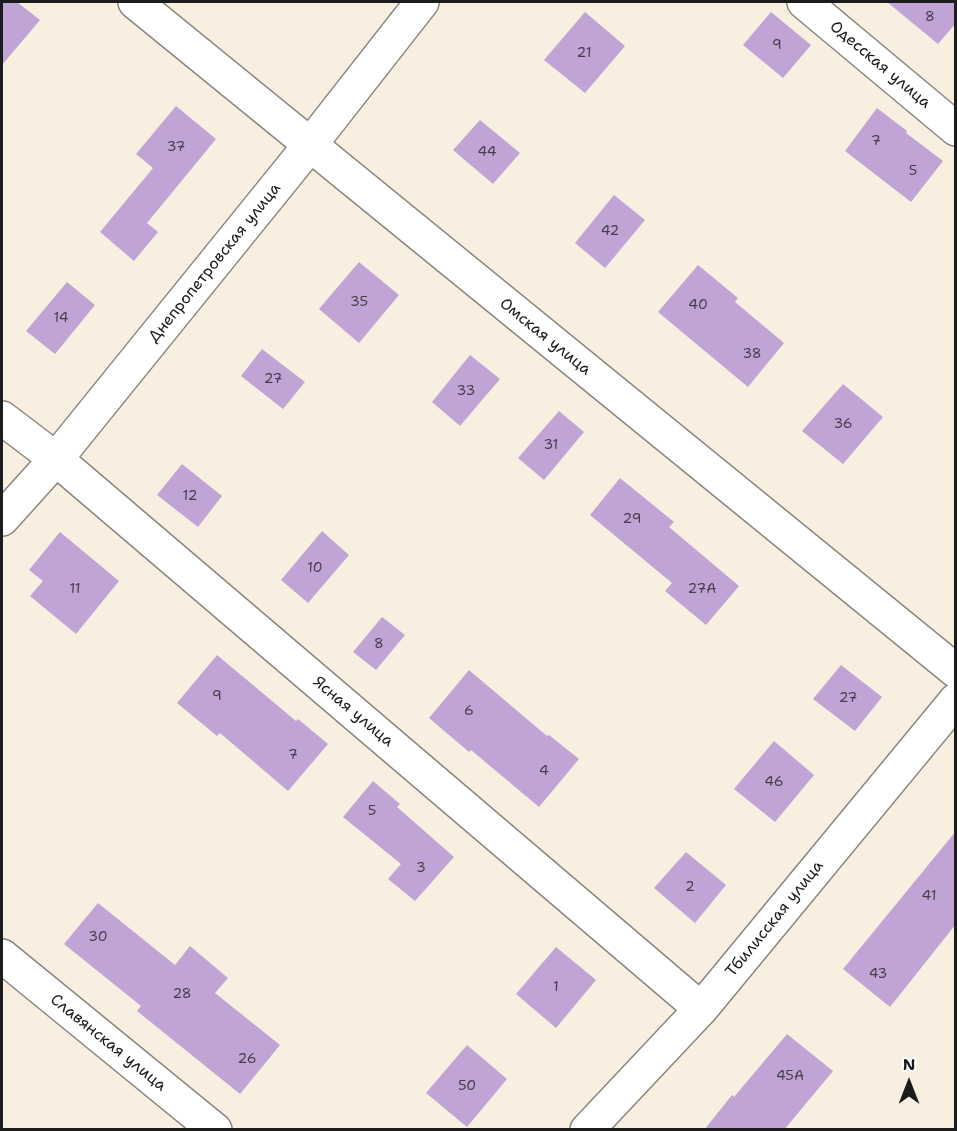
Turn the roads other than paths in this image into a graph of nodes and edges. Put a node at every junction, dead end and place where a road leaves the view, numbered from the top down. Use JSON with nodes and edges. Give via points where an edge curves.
{"nodes":[{"id":1,"x":135,"y":2,"type":"edge"},
{"id":2,"x":422,"y":2,"type":"edge"},
{"id":3,"x":804,"y":2,"type":"edge"},
{"id":4,"x":956,"y":129,"type":"edge"},
{"id":5,"x":310,"y":145,"type":"junction"},
{"id":6,"x":2,"y":418,"type":"edge"},
{"id":7,"x":56,"y":459,"type":"junction"},
{"id":8,"x":2,"y":519,"type":"edge"},
{"id":9,"x":956,"y":671,"type":"edge"},
{"id":10,"x":956,"y":700,"type":"edge"},
{"id":11,"x":2,"y":956,"type":"edge"},
{"id":12,"x":701,"y":1009,"type":"junction"},
{"id":13,"x":215,"y":1130,"type":"edge"},
{"id":14,"x":587,"y":1130,"type":"edge"}],
"edges":[{"from":1,"to":5,"type":"street","name":"Омская улица"},
{"from":2,"to":5,"type":"street","name":"Днепропетровская улица"},
{"from":3,"to":4,"type":"street","name":"Одесская улица"},
{"from":5,"to":7,"type":"street","name":"Днепропетровская улица"},
{"from":5,"to":9,"type":"street","name":"Омская улица"},
{"from":6,"to":7,"type":"street","name":"Ясная улица"},
{"from":7,"to":8,"type":"street","name":"Днепропетровская улица"},
{"from":7,"to":12,"type":"street","name":"Ясная улица"},
{"from":10,"to":12,"type":"street","name":"Тбилисская улица"},
{"from":11,"to":13,"type":"street","name":"Славянская улица"},
{"from":12,"to":14,"type":"street","name":"Тбилисская улица"}]}
